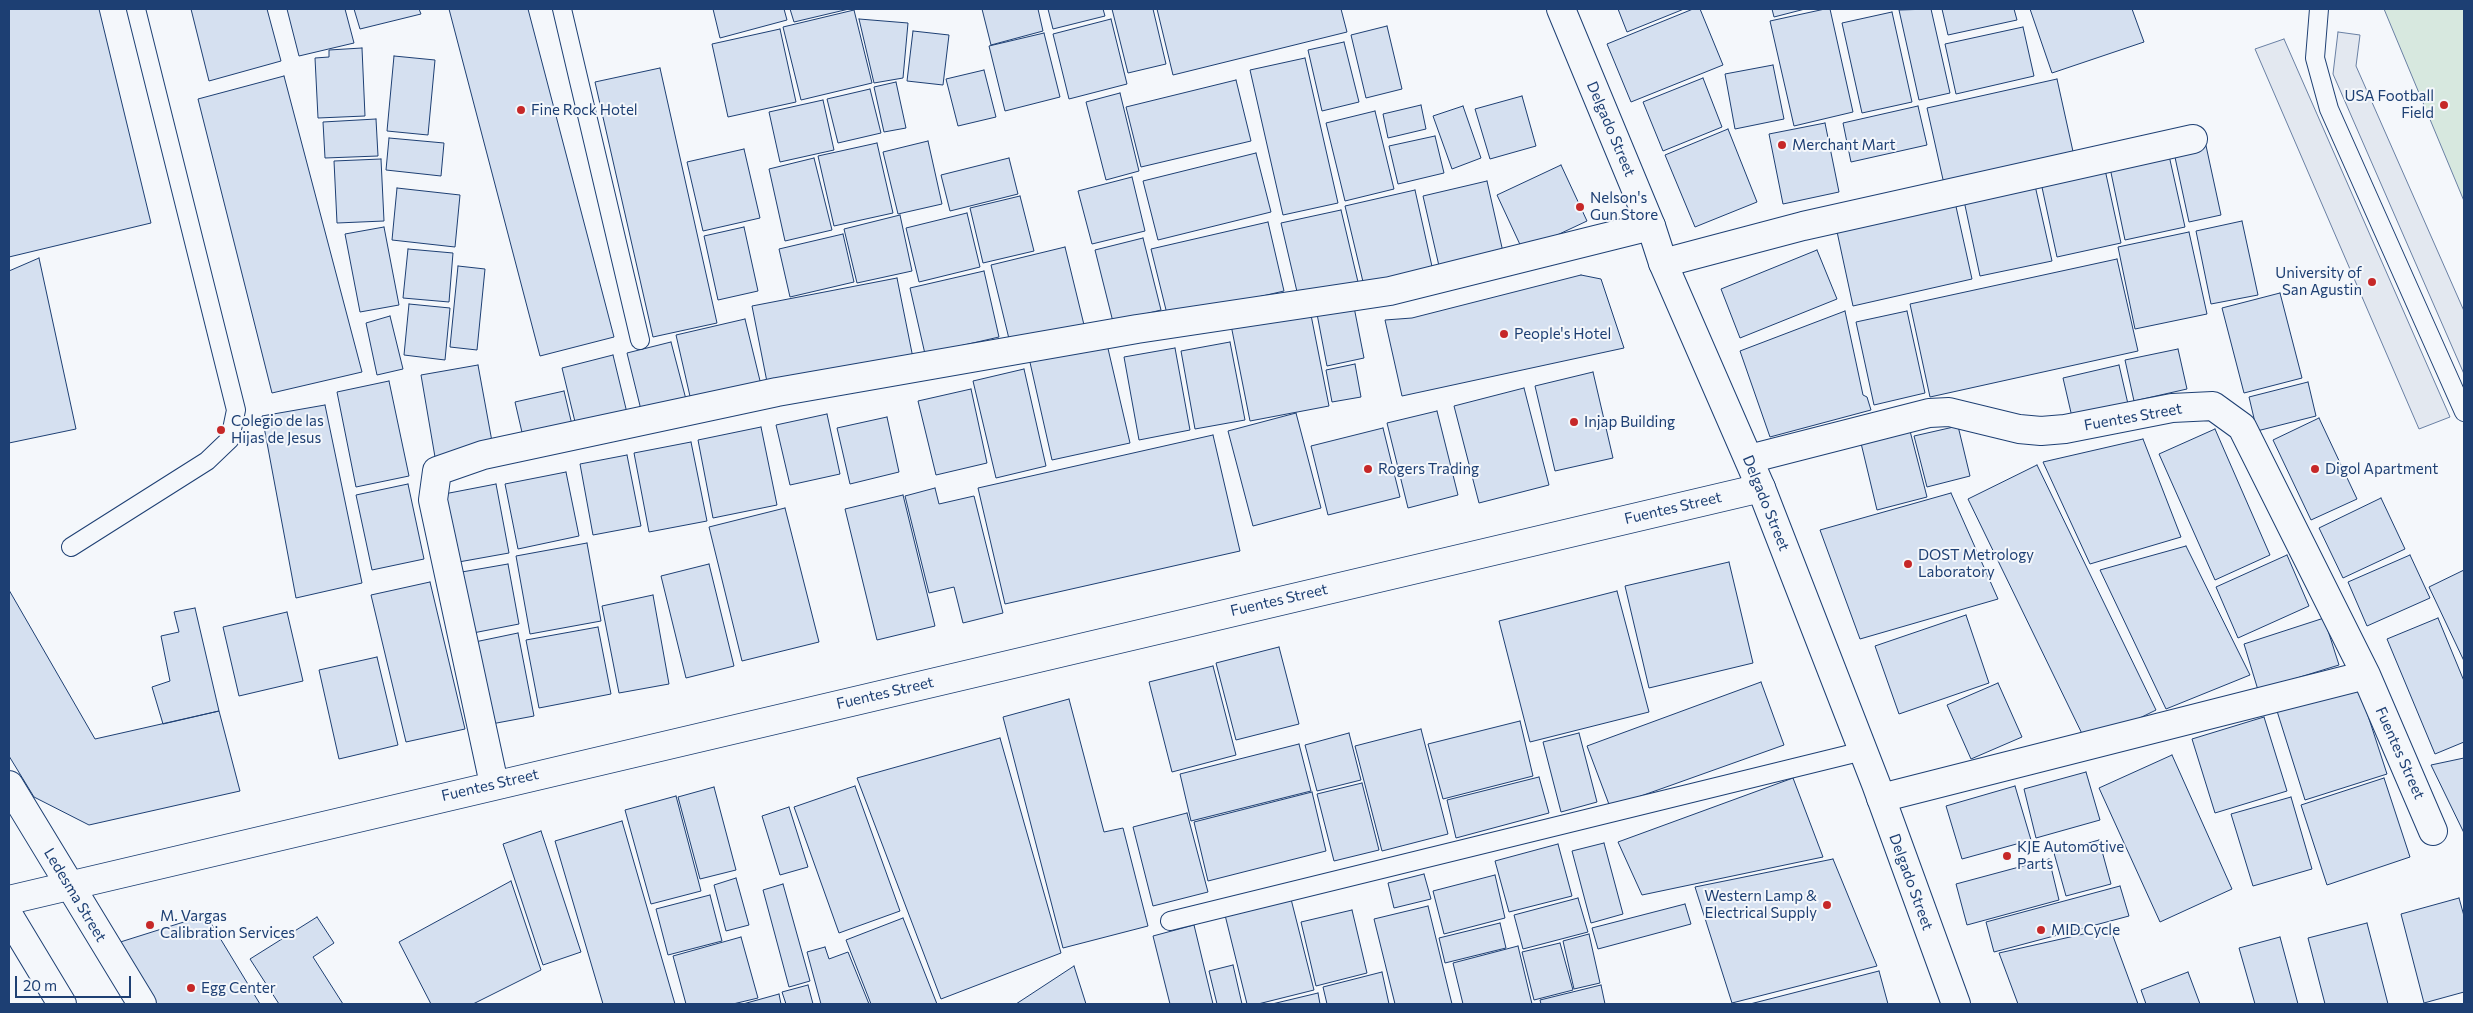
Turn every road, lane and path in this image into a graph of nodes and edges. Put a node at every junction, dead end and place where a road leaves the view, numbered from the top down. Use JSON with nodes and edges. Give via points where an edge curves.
{"nodes":[{"id":1,"x":136,"y":9,"type":"edge"},
{"id":2,"x":562,"y":9,"type":"edge"},
{"id":3,"x":1561,"y":9,"type":"edge"},
{"id":4,"x":2319,"y":9,"type":"edge"},
{"id":5,"x":2193,"y":139,"type":"dead end"},
{"id":6,"x":1651,"y":226,"type":"junction"},
{"id":7,"x":1664,"y":263,"type":"junction"},
{"id":8,"x":640,"y":340,"type":"dead end"},
{"id":9,"x":2464,"y":412,"type":"edge"},
{"id":10,"x":1749,"y":460,"type":"junction"},
{"id":11,"x":1761,"y":488,"type":"junction"},
{"id":12,"x":71,"y":547,"type":"dead end"},
{"id":13,"x":2366,"y":675,"type":"junction"},
{"id":14,"x":1863,"y":751,"type":"junction"},
{"id":15,"x":494,"y":784,"type":"junction"},
{"id":16,"x":9,"y":785,"type":"edge"},
{"id":17,"x":1881,"y":798,"type":"junction"},
{"id":18,"x":2434,"y":831,"type":"dead end"},
{"id":19,"x":70,"y":885,"type":"junction"},
{"id":20,"x":9,"y":900,"type":"edge"},
{"id":21,"x":9,"y":916,"type":"edge"},
{"id":22,"x":1170,"y":921,"type":"dead end"},
{"id":23,"x":62,"y":1004,"type":"edge"},
{"id":24,"x":142,"y":1004,"type":"edge"},
{"id":25,"x":1956,"y":1004,"type":"edge"}],
"edges":[{"from":1,"to":12,"type":"lane","via":[[236,410],[230,439],[207,461]]},
{"from":2,"to":8,"type":"lane"},
{"from":3,"to":6,"type":"street","name":"Delgado Street"},
{"from":4,"to":9,"type":"lane","via":[[2316,58],[2329,109]]},
{"from":5,"to":7,"type":"street","via":[[1804,226]]},
{"from":6,"to":7,"type":"street","name":"Delgado Street"},
{"from":6,"to":15,"type":"street","via":[[1390,291],[1137,329],[778,392],[483,454],[437,471],[433,500]]},
{"from":7,"to":10,"type":"street","name":"Delgado Street"},
{"from":10,"to":11,"type":"street","name":"Delgado Street"},
{"from":10,"to":13,"type":"street","name":"Fuentes Street","via":[[1929,413],[1949,412],[2041,431],[2172,408],[2213,406],[2242,427]]},
{"from":11,"to":14,"type":"street","name":"Delgado Street"},
{"from":11,"to":15,"type":"street","name":"Fuentes Street"},
{"from":13,"to":17,"type":"street"},
{"from":13,"to":18,"type":"street","name":"Fuentes Street"},
{"from":14,"to":17,"type":"street","name":"Delgado Street"},
{"from":14,"to":22,"type":"lane"},
{"from":15,"to":19,"type":"street","name":"Fuentes Street"},
{"from":16,"to":19,"type":"street","name":"Ledesma Street"},
{"from":17,"to":25,"type":"street","name":"Delgado Street"},
{"from":19,"to":20,"type":"street","name":"Fuentes Street"},
{"from":19,"to":24,"type":"street","name":"Ledesma Street"},
{"from":21,"to":23,"type":"street"}]}
